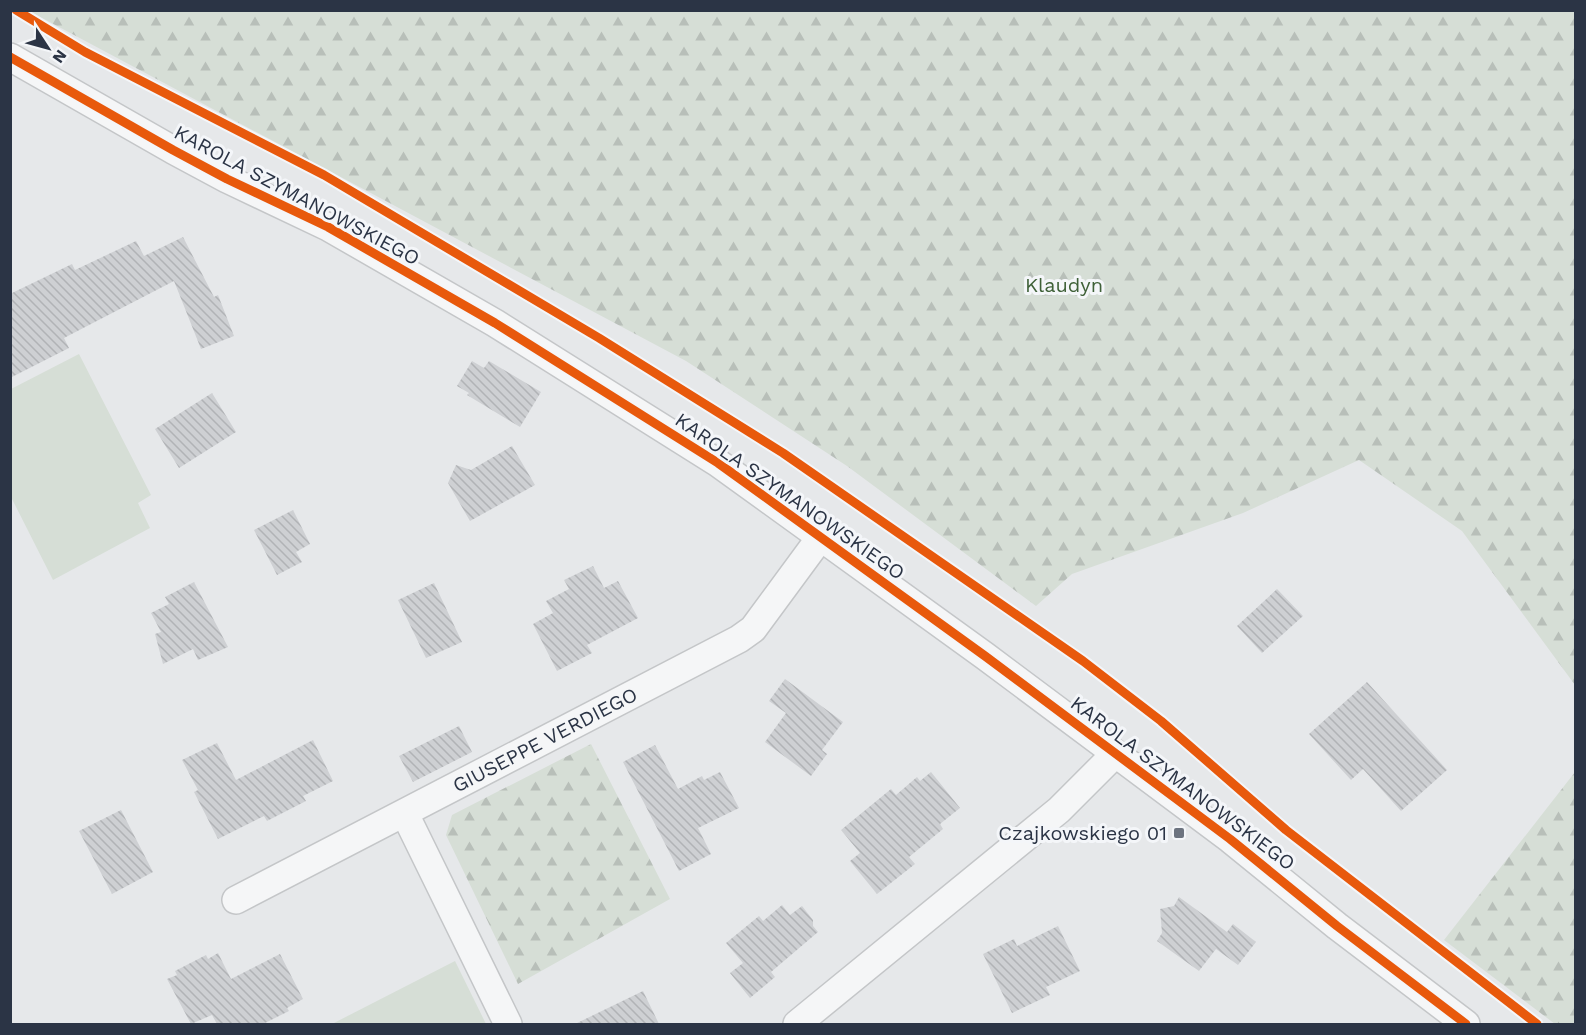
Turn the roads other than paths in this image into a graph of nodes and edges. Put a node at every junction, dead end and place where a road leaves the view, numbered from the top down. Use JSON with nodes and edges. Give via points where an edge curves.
{"nodes":[{"id":1,"x":10,"y":57,"type":"edge"},
{"id":2,"x":820,"y":538,"type":"junction"},
{"id":3,"x":1115,"y":754,"type":"junction"},
{"id":4,"x":405,"y":814,"type":"junction"},
{"id":5,"x":236,"y":900,"type":"dead end"},
{"id":6,"x":508,"y":1024,"type":"edge"},
{"id":7,"x":797,"y":1024,"type":"edge"},
{"id":8,"x":1466,"y":1024,"type":"edge"}],
"edges":[{"from":1,"to":2,"type":"street","name":"KAROLA SZYMANOWSKIEGO","via":[[227,179],[328,227],[495,323],[718,463]]},
{"from":2,"to":3,"type":"street","name":"KAROLA SZYMANOWSKIEGO"},
{"from":2,"to":4,"type":"street","name":"GIUSEPPE VERDIEGO","via":[[762,619],[739,639]]},
{"from":3,"to":7,"type":"street","via":[[1059,810]]},
{"from":3,"to":8,"type":"street","name":"KAROLA SZYMANOWSKIEGO"},
{"from":4,"to":5,"type":"street","name":"GIUSEPPE VERDIEGO"},
{"from":4,"to":6,"type":"street"}]}
